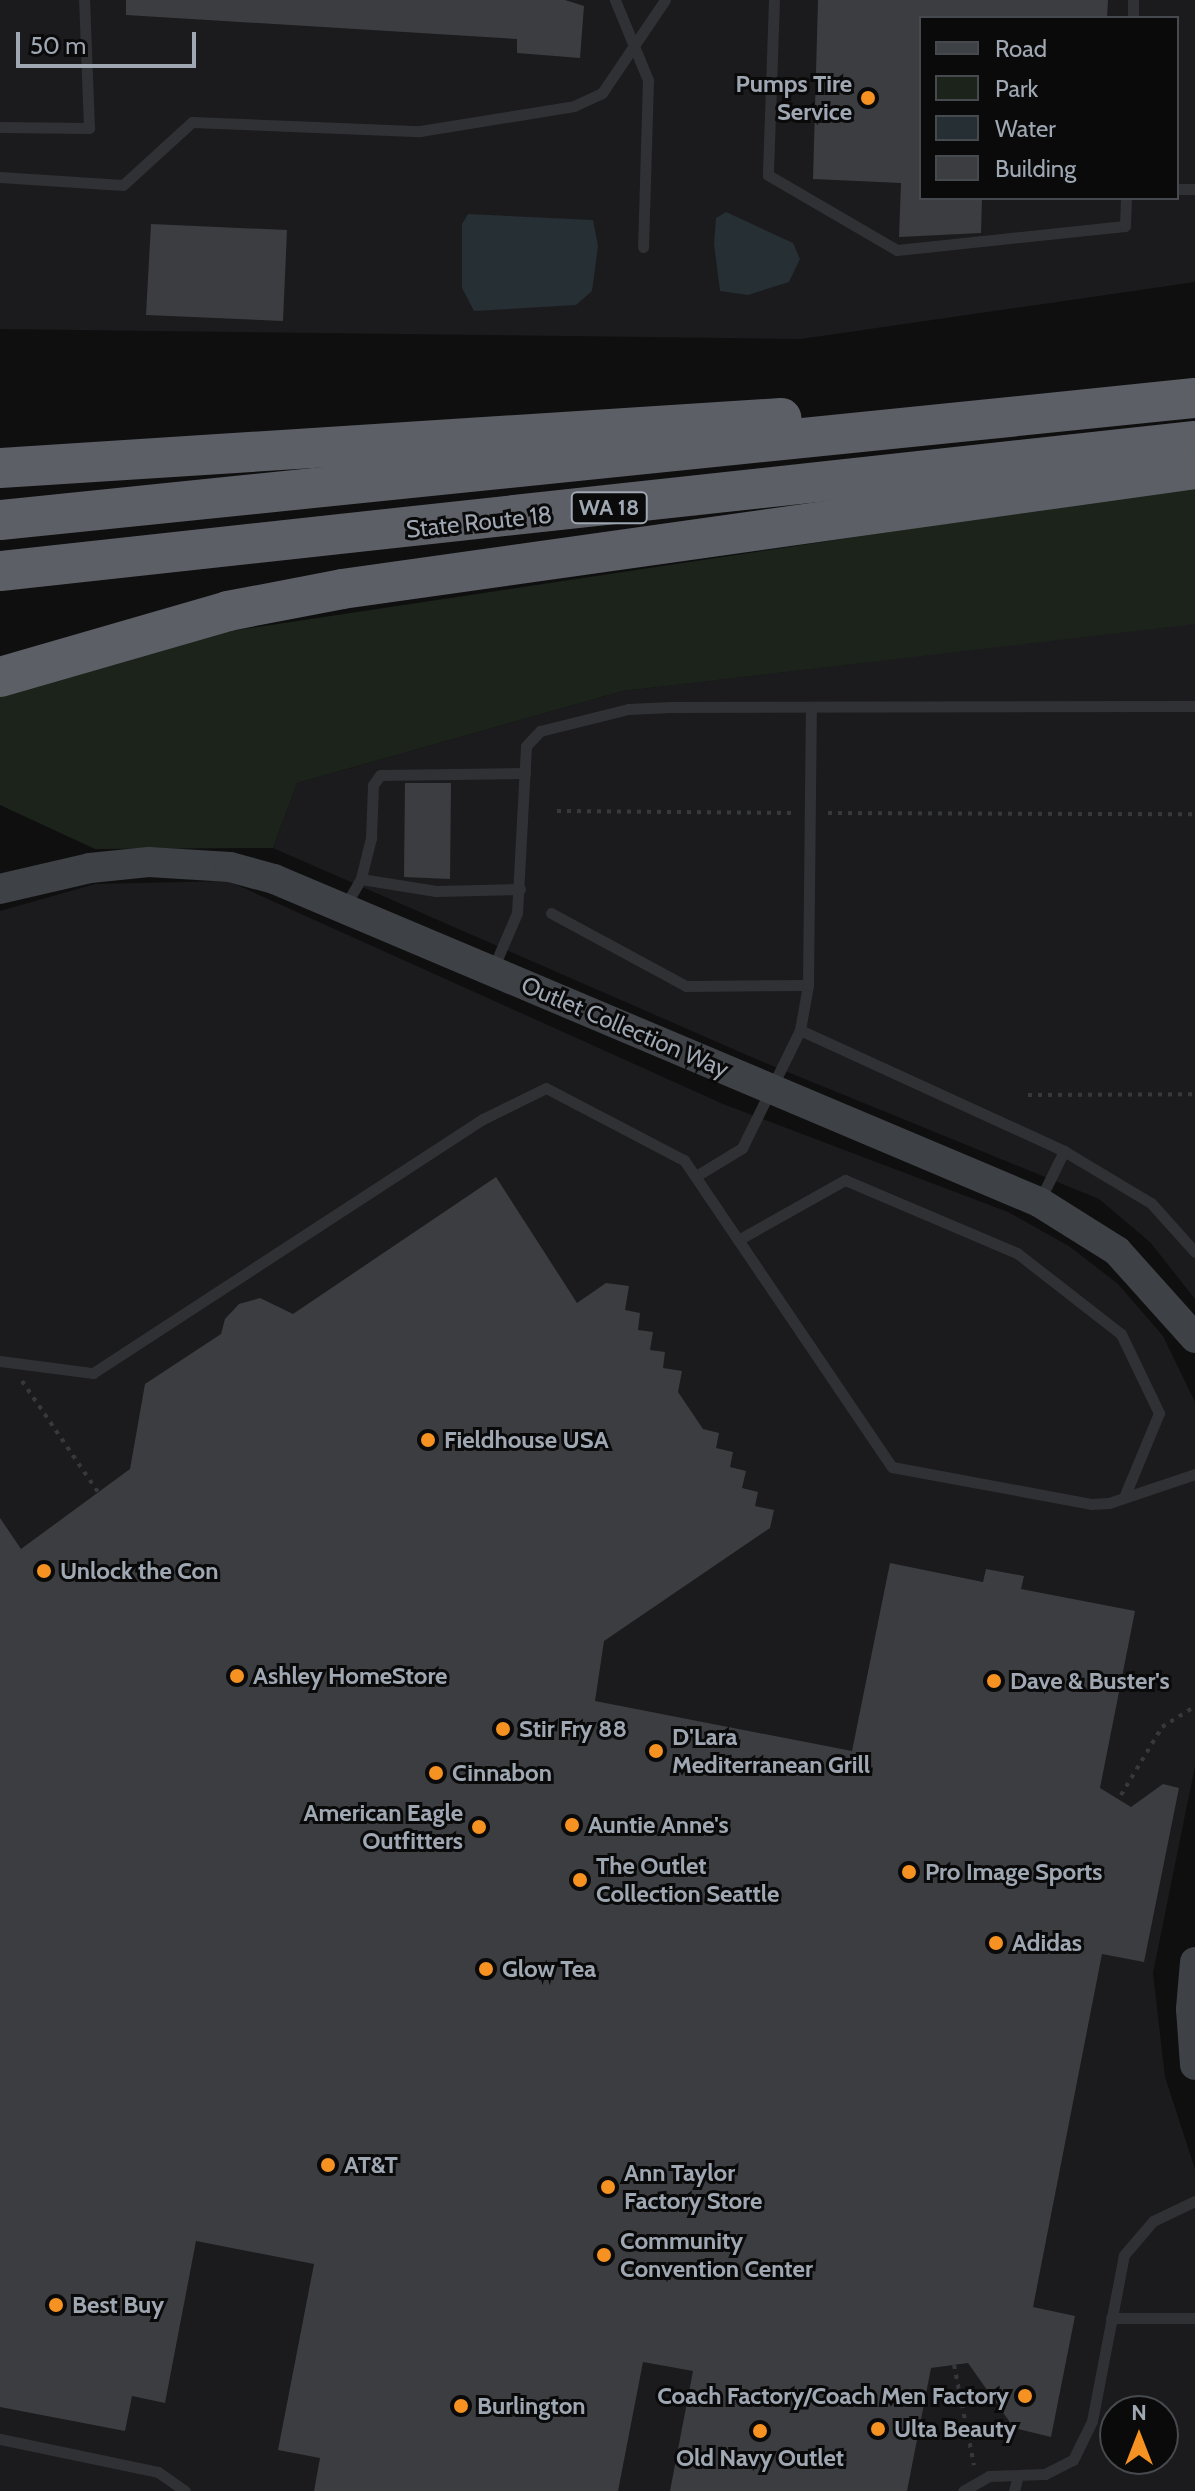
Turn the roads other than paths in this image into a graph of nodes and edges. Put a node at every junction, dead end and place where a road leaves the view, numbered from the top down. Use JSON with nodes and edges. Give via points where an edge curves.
{"nodes":[{"id":1,"x":84,"y":0,"type":"edge"},
{"id":2,"x":615,"y":0,"type":"edge"},
{"id":3,"x":665,"y":0,"type":"edge"},
{"id":4,"x":774,"y":0,"type":"edge"},
{"id":5,"x":634,"y":46,"type":"junction"},
{"id":6,"x":0,"y":127,"type":"edge"},
{"id":7,"x":0,"y":177,"type":"edge"},
{"id":8,"x":1126,"y":200,"type":"edge"},
{"id":9,"x":643,"y":247,"type":"dead end"},
{"id":10,"x":1180,"y":400,"type":"edge"},
{"id":11,"x":1195,"y":441,"type":"edge"},
{"id":12,"x":0,"y":468,"type":"edge"},
{"id":13,"x":1195,"y":469,"type":"edge"},
{"id":14,"x":0,"y":520,"type":"edge"},
{"id":15,"x":7,"y":572,"type":"edge"},
{"id":16,"x":0,"y":677,"type":"edge"},
{"id":17,"x":1195,"y":706,"type":"edge"},
{"id":18,"x":811,"y":707,"type":"junction"},
{"id":19,"x":525,"y":773,"type":"junction"},
{"id":20,"x":361,"y":879,"type":"junction"},
{"id":21,"x":0,"y":889,"type":"edge"},
{"id":22,"x":520,"y":889,"type":"junction"},
{"id":23,"x":344,"y":909,"type":"junction"},
{"id":24,"x":551,"y":913,"type":"dead end"},
{"id":25,"x":492,"y":971,"type":"junction"},
{"id":26,"x":808,"y":985,"type":"junction"},
{"id":27,"x":800,"y":1030,"type":"junction"},
{"id":28,"x":773,"y":1090,"type":"junction"},
{"id":29,"x":1064,"y":1151,"type":"junction"},
{"id":30,"x":696,"y":1176,"type":"junction"},
{"id":31,"x":1039,"y":1202,"type":"junction"},
{"id":32,"x":738,"y":1240,"type":"junction"},
{"id":33,"x":1195,"y":1252,"type":"edge"},
{"id":34,"x":1195,"y":1338,"type":"edge"},
{"id":35,"x":5,"y":1362,"type":"edge"},
{"id":36,"x":1195,"y":1474,"type":"edge"},
{"id":37,"x":1125,"y":1495,"type":"junction"},
{"id":38,"x":1195,"y":1962,"type":"edge"},
{"id":39,"x":1193,"y":2029,"type":"edge"},
{"id":40,"x":1195,"y":2065,"type":"edge"},
{"id":41,"x":1195,"y":2201,"type":"edge"},
{"id":42,"x":1111,"y":2318,"type":"junction"},
{"id":43,"x":1195,"y":2318,"type":"edge"},
{"id":44,"x":0,"y":2439,"type":"edge"},
{"id":45,"x":1018,"y":2475,"type":"junction"},
{"id":46,"x":185,"y":2491,"type":"edge"},
{"id":47,"x":963,"y":2491,"type":"edge"},
{"id":48,"x":1014,"y":2491,"type":"edge"}],
"edges":[{"from":1,"to":6,"type":"lane","via":[[89,128]]},
{"from":2,"to":5,"type":"lane"},
{"from":3,"to":5,"type":"lane"},
{"from":4,"to":8,"type":"lane","via":[[768,175],[897,250],[1125,226]]},
{"from":5,"to":7,"type":"lane","via":[[602,93],[574,106],[420,131],[192,122],[123,185]]},
{"from":5,"to":9,"type":"lane","via":[[648,80]]},
{"from":10,"to":12,"type":"highway","via":[[707,420]]},
{"from":10,"to":14,"type":"highway","name":"State Route 18","number":"WA 18"},
{"from":11,"to":15,"type":"highway","name":"State Route 18","number":"WA 18"},
{"from":13,"to":16,"type":"highway","via":[[342,589],[228,611]]},
{"from":17,"to":18,"type":"lane"},
{"from":18,"to":19,"type":"lane","via":[[628,709],[531,736]]},
{"from":18,"to":26,"type":"lane"},
{"from":19,"to":20,"type":"lane","via":[[380,775],[373,785],[371,838]]},
{"from":19,"to":22,"type":"lane"},
{"from":20,"to":22,"type":"lane","via":[[436,891]]},
{"from":20,"to":23,"type":"lane"},
{"from":21,"to":23,"type":"street","name":"Outlet Collection Way","via":[[90,868],[194,864],[274,879]]},
{"from":22,"to":25,"type":"lane","via":[[517,913]]},
{"from":23,"to":25,"type":"street","name":"Outlet Collection Way"},
{"from":24,"to":26,"type":"lane","via":[[686,986]]},
{"from":25,"to":28,"type":"street","name":"Outlet Collection Way"},
{"from":26,"to":27,"type":"lane"},
{"from":27,"to":28,"type":"lane"},
{"from":27,"to":29,"type":"lane"},
{"from":28,"to":30,"type":"lane","via":[[742,1148]]},
{"from":28,"to":31,"type":"street","name":"Outlet Collection Way"},
{"from":29,"to":31,"type":"lane"},
{"from":29,"to":33,"type":"lane","via":[[1151,1203]]},
{"from":30,"to":32,"type":"lane"},
{"from":30,"to":35,"type":"lane","via":[[668,1148],[546,1088],[483,1119],[93,1373]]},
{"from":31,"to":34,"type":"street","name":"Outlet Collection Way","via":[[1117,1251]]},
{"from":32,"to":37,"type":"lane","via":[[892,1467],[1091,1504]]},
{"from":32,"to":37,"type":"lane","via":[[845,1180],[1017,1253],[1121,1334],[1159,1413]]},
{"from":36,"to":37,"type":"lane"},
{"from":38,"to":39,"type":"street"},
{"from":39,"to":40,"type":"street"},
{"from":41,"to":42,"type":"lane","via":[[1153,2221],[1130,2244],[1119,2270]]},
{"from":42,"to":43,"type":"lane"},
{"from":42,"to":45,"type":"lane","via":[[1092,2421],[1081,2448],[1059,2470]]},
{"from":44,"to":46,"type":"lane","via":[[158,2472]]},
{"from":45,"to":47,"type":"lane","via":[[982,2479]]},
{"from":45,"to":48,"type":"lane"}]}
